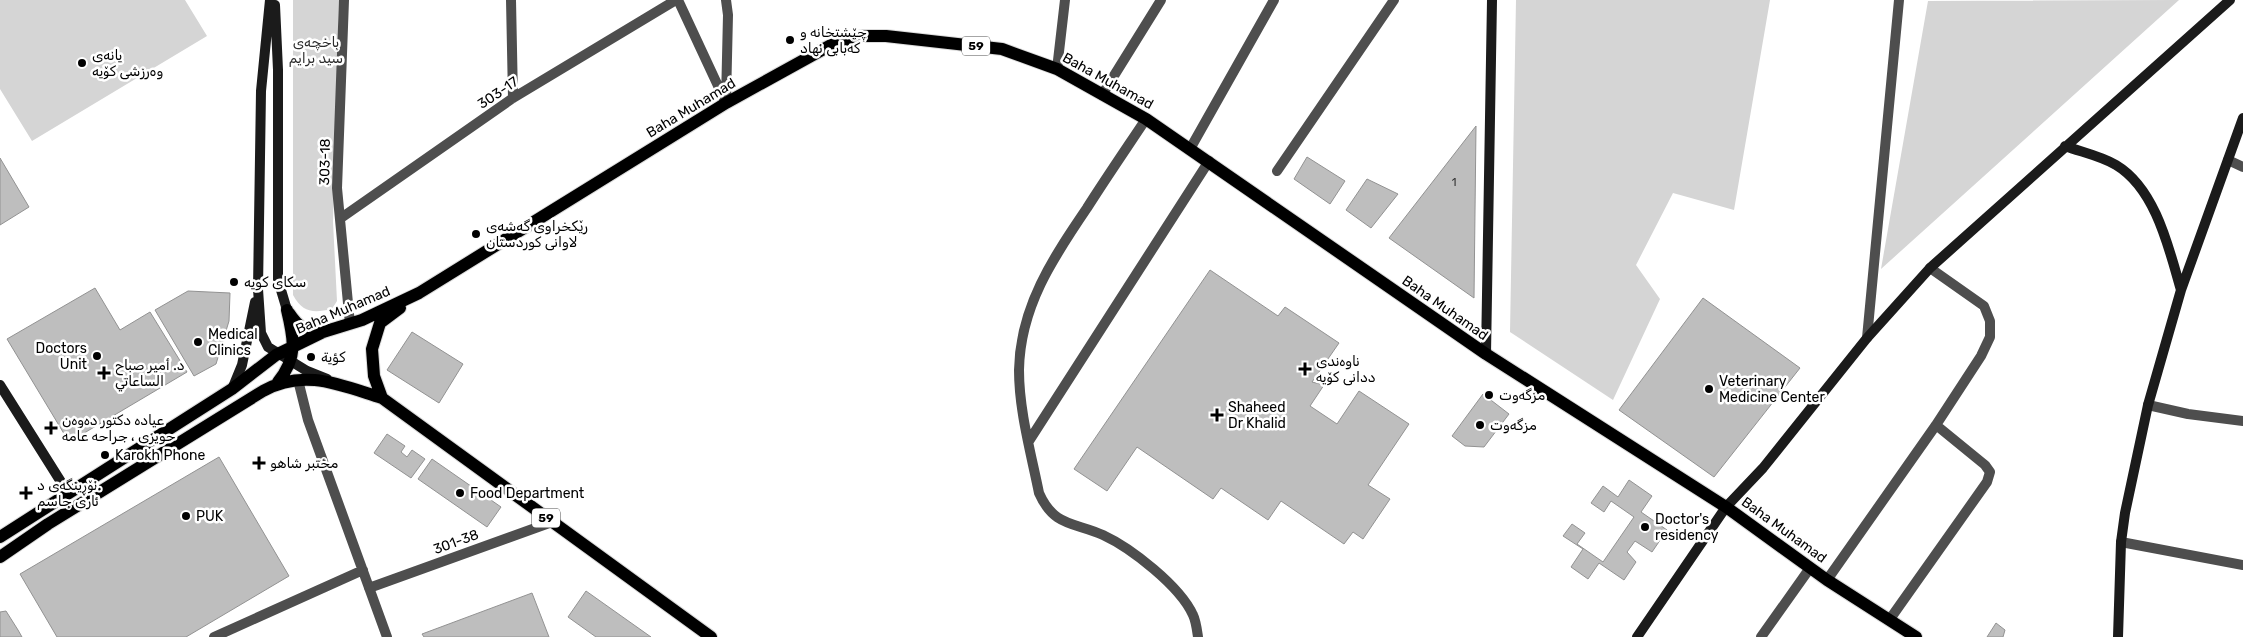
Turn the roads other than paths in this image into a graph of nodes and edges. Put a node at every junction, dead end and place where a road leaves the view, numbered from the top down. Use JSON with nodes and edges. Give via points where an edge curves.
{"nodes":[{"id":1,"x":270,"y":0,"type":"edge"},
{"id":2,"x":274,"y":0,"type":"edge"},
{"id":3,"x":344,"y":0,"type":"edge"},
{"id":4,"x":511,"y":0,"type":"edge"},
{"id":5,"x":677,"y":0,"type":"edge"},
{"id":6,"x":726,"y":0,"type":"edge"},
{"id":7,"x":1065,"y":0,"type":"edge"},
{"id":8,"x":1161,"y":0,"type":"edge"},
{"id":9,"x":1274,"y":0,"type":"edge"},
{"id":10,"x":1394,"y":0,"type":"edge"},
{"id":11,"x":1492,"y":0,"type":"edge"},
{"id":12,"x":1899,"y":0,"type":"edge"},
{"id":13,"x":2230,"y":0,"type":"edge"},
{"id":14,"x":1057,"y":69,"type":"junction"},
{"id":15,"x":1102,"y":95,"type":"junction"},
{"id":16,"x":513,"y":98,"type":"junction"},
{"id":17,"x":726,"y":103,"type":"junction"},
{"id":18,"x":2243,"y":118,"type":"edge"},
{"id":19,"x":1146,"y":119,"type":"junction"},
{"id":20,"x":2065,"y":146,"type":"junction"},
{"id":21,"x":1190,"y":149,"type":"junction"},
{"id":22,"x":2228,"y":160,"type":"junction"},
{"id":23,"x":1209,"y":161,"type":"junction"},
{"id":24,"x":2243,"y":167,"type":"edge"},
{"id":25,"x":1277,"y":171,"type":"dead end"},
{"id":26,"x":341,"y":218,"type":"junction"},
{"id":27,"x":1930,"y":268,"type":"junction"},
{"id":28,"x":258,"y":289,"type":"junction"},
{"id":29,"x":2181,"y":290,"type":"junction"},
{"id":30,"x":419,"y":293,"type":"junction"},
{"id":31,"x":287,"y":310,"type":"junction"},
{"id":32,"x":350,"y":324,"type":"junction"},
{"id":33,"x":323,"y":332,"type":"junction"},
{"id":34,"x":1867,"y":338,"type":"junction"},
{"id":35,"x":294,"y":347,"type":"junction"},
{"id":36,"x":1486,"y":354,"type":"junction"},
{"id":37,"x":285,"y":357,"type":"junction"},
{"id":38,"x":251,"y":374,"type":"junction"},
{"id":39,"x":298,"y":380,"type":"junction"},
{"id":40,"x":278,"y":382,"type":"junction"},
{"id":41,"x":336,"y":383,"type":"junction"},
{"id":42,"x":0,"y":385,"type":"edge"},
{"id":43,"x":232,"y":388,"type":"junction"},
{"id":44,"x":263,"y":391,"type":"junction"},
{"id":45,"x":382,"y":398,"type":"junction"},
{"id":46,"x":2148,"y":405,"type":"junction"},
{"id":47,"x":2243,"y":421,"type":"edge"},
{"id":48,"x":1936,"y":425,"type":"junction"},
{"id":49,"x":1029,"y":441,"type":"junction"},
{"id":50,"x":68,"y":493,"type":"junction"},
{"id":51,"x":1726,"y":507,"type":"junction"},
{"id":52,"x":552,"y":522,"type":"junction"},
{"id":53,"x":2,"y":532,"type":"edge"},
{"id":54,"x":2121,"y":542,"type":"junction"},
{"id":55,"x":0,"y":557,"type":"edge"},
{"id":56,"x":2243,"y":565,"type":"edge"},
{"id":57,"x":1810,"y":568,"type":"junction"},
{"id":58,"x":363,"y":570,"type":"junction"},
{"id":59,"x":1827,"y":580,"type":"junction"},
{"id":60,"x":369,"y":588,"type":"junction"},
{"id":61,"x":1890,"y":619,"type":"junction"},
{"id":62,"x":214,"y":637,"type":"edge"},
{"id":63,"x":387,"y":637,"type":"edge"},
{"id":64,"x":711,"y":637,"type":"edge"},
{"id":65,"x":1198,"y":637,"type":"edge"},
{"id":66,"x":1637,"y":637,"type":"edge"},
{"id":67,"x":1760,"y":637,"type":"edge"},
{"id":68,"x":1916,"y":637,"type":"edge"},
{"id":69,"x":2118,"y":637,"type":"edge"}],
"edges":[{"from":1,"to":28,"type":"main road","via":[[261,91]]},
{"from":2,"to":31,"type":"main road","via":[[278,70],[278,280]]},
{"from":3,"to":26,"type":"street","name":"303-18","via":[[337,188]]},
{"from":4,"to":16,"type":"street"},
{"from":5,"to":16,"type":"street","name":"303-17"},
{"from":5,"to":17,"type":"street"},
{"from":6,"to":17,"type":"street"},
{"from":7,"to":14,"type":"street"},
{"from":8,"to":15,"type":"street"},
{"from":9,"to":21,"type":"street"},
{"from":10,"to":25,"type":"street"},
{"from":11,"to":36,"type":"main road"},
{"from":12,"to":34,"type":"street"},
{"from":13,"to":20,"type":"main road"},
{"from":14,"to":15,"type":"main road","name":"Baha Muhamad","number":"59"},
{"from":14,"to":17,"type":"main road","name":"Baha Muhamad","number":"59","via":[[1002,49],[862,36],[831,45]]},
{"from":15,"to":19,"type":"main road","name":"Baha Muhamad","number":"59"},
{"from":16,"to":26,"type":"street","name":"303-17"},
{"from":17,"to":30,"type":"main road","name":"Baha Muhamad","number":"59"},
{"from":18,"to":22,"type":"main road"},
{"from":19,"to":21,"type":"main road","name":"Baha Muhamad","number":"59"},
{"from":19,"to":49,"type":"street","via":[[1049,265],[1033,298],[1023,333],[1019,370]]},
{"from":20,"to":27,"type":"main road"},
{"from":20,"to":29,"type":"main road","via":[[2116,165],[2141,188],[2162,227]]},
{"from":21,"to":23,"type":"main road","name":"Baha Muhamad","number":"59"},
{"from":22,"to":24,"type":"street"},
{"from":22,"to":29,"type":"main road"},
{"from":23,"to":36,"type":"main road","name":"Baha Muhamad","number":"59"},
{"from":23,"to":49,"type":"street"},
{"from":26,"to":32,"type":"street","name":"303-18"},
{"from":27,"to":34,"type":"main road"},
{"from":27,"to":48,"type":"street","via":[[1984,306],[1990,321],[1990,337],[1981,356]]},
{"from":28,"to":37,"type":"main road","via":[[261,333],[268,347]]},
{"from":28,"to":43,"type":"main road","via":[[242,365]]},
{"from":29,"to":46,"type":"main road"},
{"from":30,"to":32,"type":"main road","name":"Baha Muhamad","number":"59"},
{"from":30,"to":45,"type":"main road","via":[[380,323],[372,349],[374,376]]},
{"from":31,"to":33,"type":"main road","via":[[307,331]]},
{"from":31,"to":35,"type":"main road"},
{"from":32,"to":33,"type":"main road","name":"Baha Muhamad","number":"59"},
{"from":33,"to":35,"type":"main road","name":"Baha Muhamad","number":"59"},
{"from":34,"to":51,"type":"main road","via":[[1763,468]]},
{"from":35,"to":37,"type":"main road","name":"Baha Muhamad","number":"59"},
{"from":36,"to":51,"type":"main road","name":"Baha Muhamad","number":"59"},
{"from":37,"to":38,"type":"main road","name":"Baha Muhamad","number":"59"},
{"from":37,"to":40,"type":"main road","via":[[288,370]]},
{"from":37,"to":41,"type":"main road"},
{"from":38,"to":43,"type":"main road","name":"Baha Muhamad","number":"59"},
{"from":38,"to":44,"type":"main road","via":[[262,376],[266,382]]},
{"from":39,"to":40,"type":"main road","number":"59"},
{"from":39,"to":41,"type":"main road","number":"59"},
{"from":39,"to":58,"type":"street","via":[[308,420]]},
{"from":40,"to":44,"type":"main road","number":"59"},
{"from":41,"to":45,"type":"main road","number":"59"},
{"from":42,"to":50,"type":"main road"},
{"from":43,"to":50,"type":"main road","name":"Baha Muhamad","number":"59"},
{"from":44,"to":55,"type":"main road","number":"59"},
{"from":45,"to":52,"type":"main road","number":"59"},
{"from":46,"to":47,"type":"street"},
{"from":46,"to":54,"type":"main road"},
{"from":48,"to":59,"type":"street"},
{"from":48,"to":61,"type":"street","via":[[1985,465],[1990,472],[1988,482]]},
{"from":49,"to":65,"type":"street","via":[[1039,493],[1052,514],[1061,521],[1116,542],[1145,561],[1183,598],[1194,616]]},
{"from":50,"to":53,"type":"main road","name":"Baha Muhamad","number":"59"},
{"from":51,"to":57,"type":"main road","name":"Baha Muhamad","number":"59"},
{"from":51,"to":66,"type":"main road"},
{"from":52,"to":60,"type":"street","name":"301-38"},
{"from":52,"to":64,"type":"main road","number":"59"},
{"from":54,"to":56,"type":"street"},
{"from":54,"to":69,"type":"main road"},
{"from":57,"to":59,"type":"main road","name":"Baha Muhamad","number":"59"},
{"from":57,"to":67,"type":"street"},
{"from":58,"to":60,"type":"street"},
{"from":58,"to":62,"type":"street"},
{"from":59,"to":61,"type":"main road","name":"Baha Muhamad","number":"59"},
{"from":60,"to":63,"type":"street"},
{"from":61,"to":68,"type":"main road","name":"Baha Muhamad","number":"59"}]}
